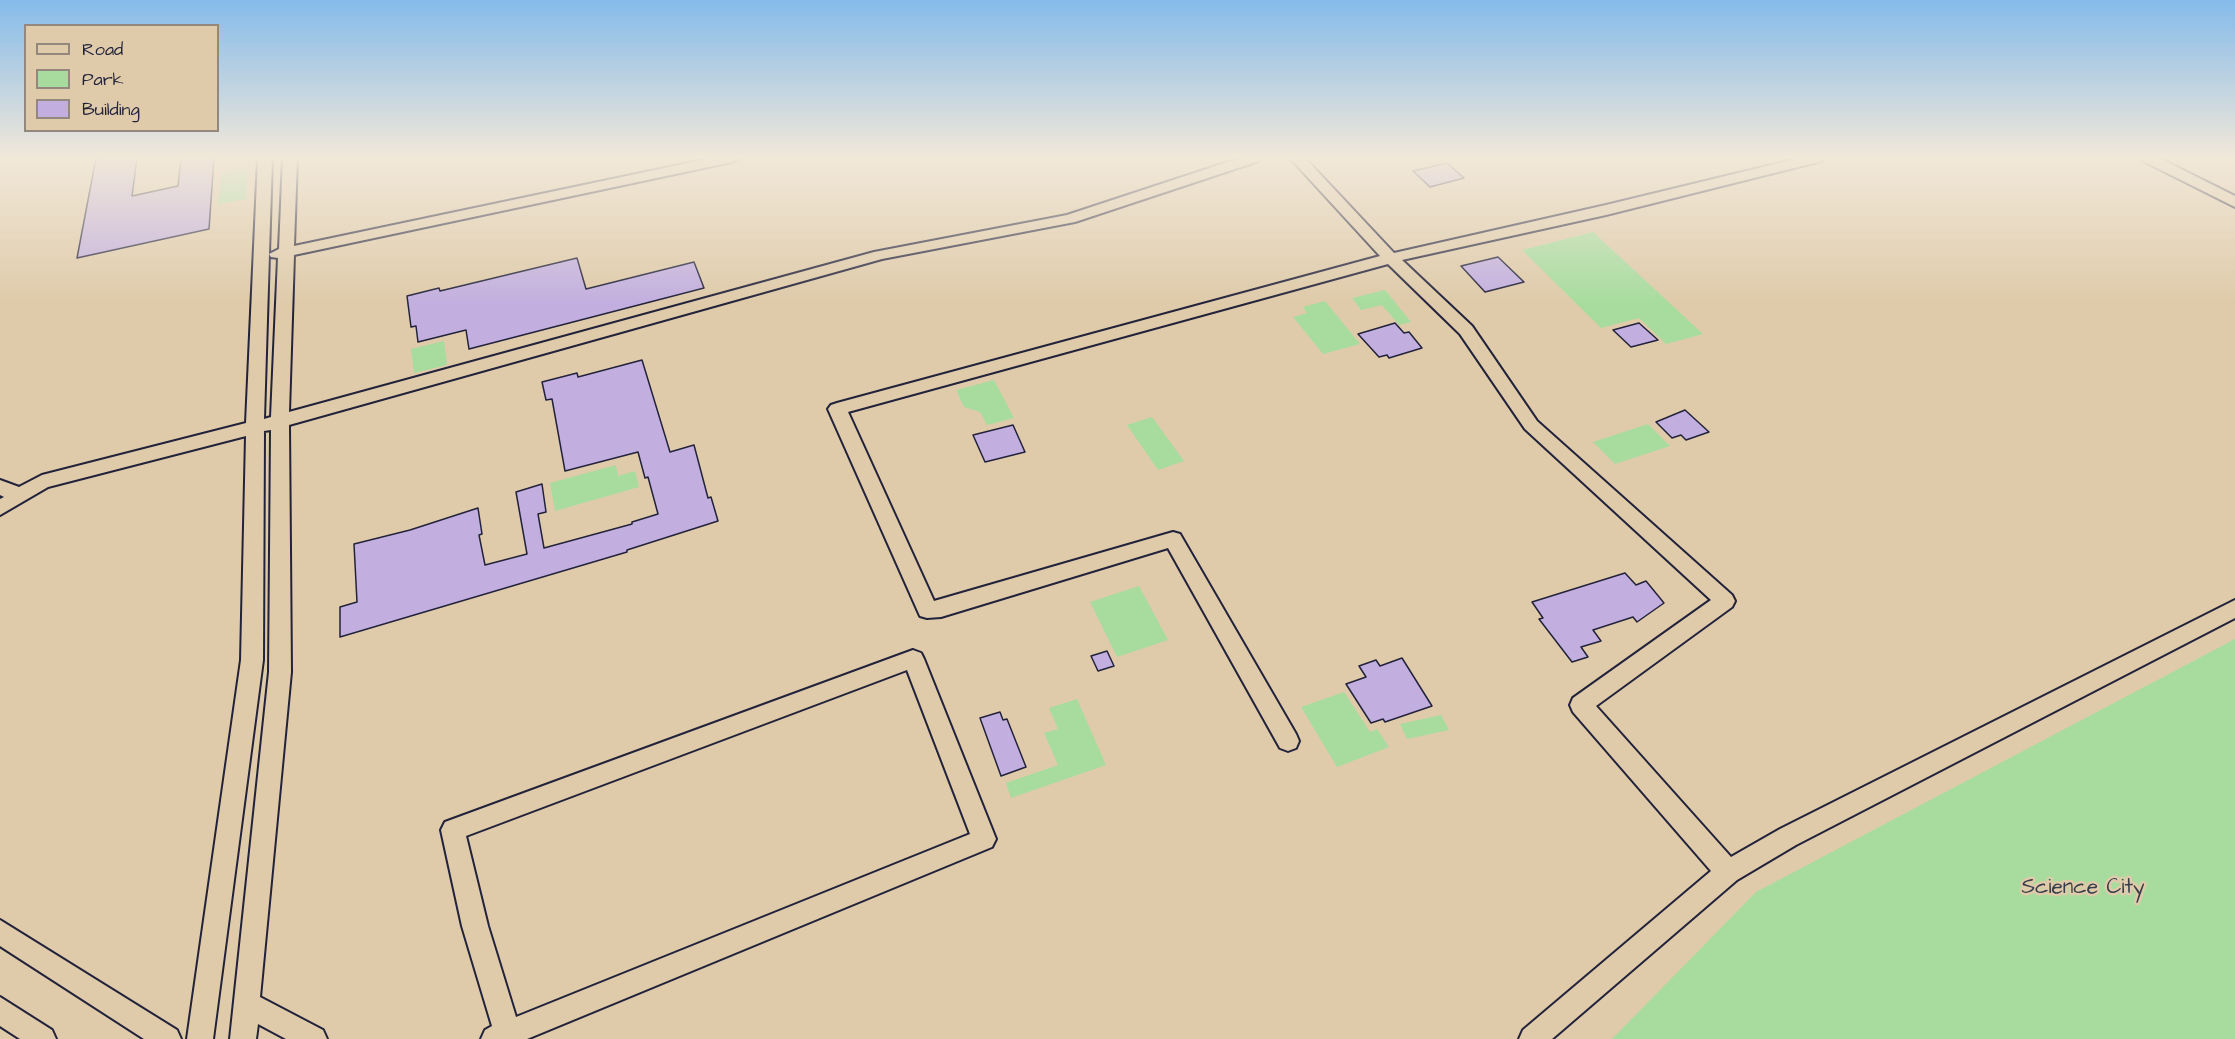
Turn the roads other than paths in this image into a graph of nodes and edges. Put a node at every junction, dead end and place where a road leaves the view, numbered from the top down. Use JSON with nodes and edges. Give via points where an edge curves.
{"nodes":[{"id":1,"x":263,"y":206,"type":"edge"},
{"id":2,"x":289,"y":206,"type":"edge"},
{"id":3,"x":503,"y":206,"type":"edge"},
{"id":4,"x":1108,"y":206,"type":"edge"},
{"id":5,"x":1343,"y":206,"type":"edge"},
{"id":6,"x":1620,"y":206,"type":"edge"},
{"id":7,"x":288,"y":252,"type":"junction"},
{"id":8,"x":261,"y":257,"type":"junction"},
{"id":9,"x":1391,"y":258,"type":"junction"},
{"id":10,"x":280,"y":421,"type":"junction"},
{"id":11,"x":255,"y":427,"type":"junction"},
{"id":12,"x":0,"y":487,"type":"edge"},
{"id":13,"x":20,"y":496,"type":"junction"},
{"id":14,"x":0,"y":508,"type":"edge"},
{"id":15,"x":2235,"y":608,"type":"edge"},
{"id":16,"x":1288,"y":741,"type":"dead end"},
{"id":17,"x":1728,"y":872,"type":"junction"},
{"id":18,"x":0,"y":932,"type":"edge"},
{"id":19,"x":247,"y":1004,"type":"junction"},
{"id":20,"x":0,"y":1010,"type":"edge"},
{"id":21,"x":501,"y":1036,"type":"edge"},
{"id":22,"x":43,"y":1039,"type":"edge"},
{"id":23,"x":168,"y":1039,"type":"edge"},
{"id":24,"x":200,"y":1039,"type":"edge"},
{"id":25,"x":243,"y":1039,"type":"edge"},
{"id":26,"x":314,"y":1039,"type":"edge"},
{"id":27,"x":1533,"y":1039,"type":"edge"}],
"edges":[{"from":1,"to":8,"type":"street"},
{"from":2,"to":7,"type":"street"},
{"from":3,"to":7,"type":"street"},
{"from":4,"to":10,"type":"street","via":[[1070,219],[880,255]]},
{"from":5,"to":9,"type":"street"},
{"from":6,"to":9,"type":"street"},
{"from":7,"to":8,"type":"street"},
{"from":7,"to":10,"type":"street"},
{"from":8,"to":11,"type":"street"},
{"from":9,"to":16,"type":"street","via":[[837,409],[927,610],[1173,538]]},
{"from":9,"to":17,"type":"street","via":[[1466,330],[1531,425],[1725,601],[1581,705]]},
{"from":10,"to":11,"type":"street"},
{"from":10,"to":19,"type":"street","via":[[280,672]]},
{"from":11,"to":13,"type":"street","via":[[42,482]]},
{"from":11,"to":24,"type":"street","via":[[252,660]]},
{"from":12,"to":13,"type":"street"},
{"from":13,"to":14,"type":"street"},
{"from":15,"to":17,"type":"street","via":[[1788,837]]},
{"from":17,"to":27,"type":"street"},
{"from":18,"to":23,"type":"street"},
{"from":19,"to":25,"type":"street"},
{"from":19,"to":26,"type":"street"},
{"from":20,"to":22,"type":"street"},
{"from":21,"to":21,"type":"street","via":[[453,830],[913,659],[984,839]]}]}
